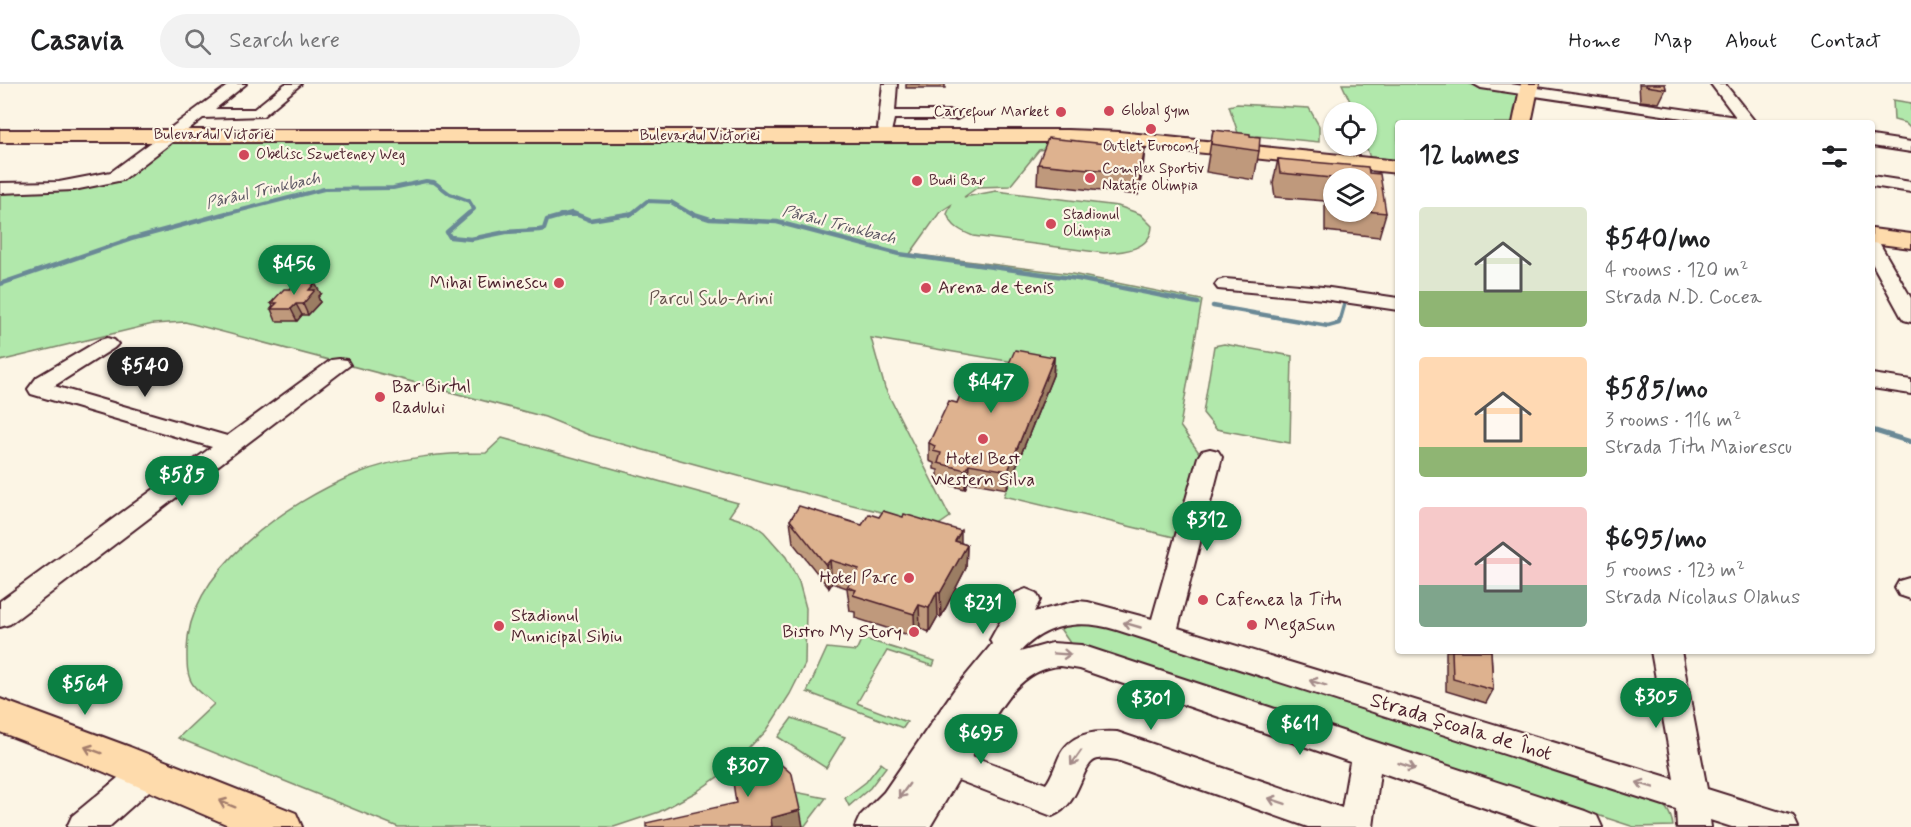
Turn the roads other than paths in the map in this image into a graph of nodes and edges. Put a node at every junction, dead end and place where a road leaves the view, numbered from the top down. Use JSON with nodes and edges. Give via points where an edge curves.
{"nodes":[{"id":1,"x":239,"y":84,"type":"edge"},
{"id":2,"x":294,"y":84,"type":"edge"},
{"id":3,"x":890,"y":84,"type":"edge"},
{"id":4,"x":1481,"y":84,"type":"edge"},
{"id":5,"x":1718,"y":84,"type":"edge"},
{"id":6,"x":1529,"y":88,"type":"edge"},
{"id":7,"x":928,"y":95,"type":"dead end"},
{"id":8,"x":258,"y":113,"type":"junction"},
{"id":9,"x":200,"y":114,"type":"junction"},
{"id":10,"x":887,"y":115,"type":"junction"},
{"id":11,"x":925,"y":115,"type":"junction"},
{"id":12,"x":957,"y":115,"type":"dead end"},
{"id":13,"x":1523,"y":120,"type":"edge"},
{"id":14,"x":1729,"y":120,"type":"edge"},
{"id":15,"x":1746,"y":120,"type":"edge"},
{"id":16,"x":242,"y":127,"type":"dead end"},
{"id":17,"x":0,"y":136,"type":"edge"},
{"id":18,"x":172,"y":136,"type":"junction"},
{"id":19,"x":885,"y":136,"type":"junction"},
{"id":20,"x":1875,"y":141,"type":"edge"},
{"id":21,"x":1911,"y":147,"type":"edge"},
{"id":22,"x":1395,"y":167,"type":"edge"},
{"id":23,"x":1875,"y":181,"type":"edge"},
{"id":24,"x":1911,"y":187,"type":"edge"},
{"id":25,"x":0,"y":188,"type":"edge"},
{"id":26,"x":1875,"y":239,"type":"edge"},
{"id":27,"x":1875,"y":241,"type":"edge"},
{"id":28,"x":1911,"y":241,"type":"edge"},
{"id":29,"x":1225,"y":285,"type":"dead end"},
{"id":30,"x":1395,"y":304,"type":"edge"},
{"id":31,"x":1911,"y":316,"type":"edge"},
{"id":32,"x":106,"y":344,"type":"dead end"},
{"id":33,"x":339,"y":365,"type":"dead end"},
{"id":34,"x":1875,"y":381,"type":"edge"},
{"id":35,"x":1911,"y":387,"type":"edge"},
{"id":36,"x":230,"y":445,"type":"junction"},
{"id":37,"x":1210,"y":458,"type":"dead end"},
{"id":38,"x":0,"y":616,"type":"edge"},
{"id":39,"x":1162,"y":634,"type":"junction"},
{"id":40,"x":1667,"y":654,"type":"edge"},
{"id":41,"x":998,"y":673,"type":"junction"},
{"id":42,"x":0,"y":715,"type":"edge"},
{"id":43,"x":1367,"y":753,"type":"junction"},
{"id":44,"x":954,"y":763,"type":"junction"},
{"id":45,"x":147,"y":773,"type":"junction"},
{"id":46,"x":1694,"y":814,"type":"edge"},
{"id":47,"x":84,"y":827,"type":"edge"},
{"id":48,"x":281,"y":827,"type":"edge"},
{"id":49,"x":872,"y":827,"type":"edge"},
{"id":50,"x":911,"y":827,"type":"edge"},
{"id":51,"x":1354,"y":827,"type":"edge"},
{"id":52,"x":1585,"y":827,"type":"edge"},
{"id":53,"x":1781,"y":827,"type":"edge"}],
"edges":[{"from":1,"to":9,"type":"street"},
{"from":2,"to":8,"type":"street"},
{"from":3,"to":10,"type":"street"},
{"from":4,"to":6,"type":"street"},
{"from":5,"to":15,"type":"street"},
{"from":6,"to":13,"type":"main road"},
{"from":6,"to":14,"type":"street"},
{"from":7,"to":11,"type":"street"},
{"from":8,"to":9,"type":"street"},
{"from":8,"to":16,"type":"street"},
{"from":9,"to":18,"type":"street"},
{"from":10,"to":11,"type":"street"},
{"from":10,"to":19,"type":"street"},
{"from":11,"to":12,"type":"street"},
{"from":17,"to":18,"type":"main road","name":"Bulevardul Victoriei"},
{"from":18,"to":19,"type":"main road","name":"Bulevardul Victoriei"},
{"from":18,"to":25,"type":"street","via":[[117,176],[101,181],[42,189]]},
{"from":19,"to":22,"type":"main road","name":"Bulevardul Victoriei","via":[[1113,137]]},
{"from":20,"to":21,"type":"street"},
{"from":23,"to":24,"type":"street"},
{"from":26,"to":28,"type":"main road"},
{"from":27,"to":31,"type":"street"},
{"from":29,"to":30,"type":"street"},
{"from":32,"to":36,"type":"street","via":[[39,389]]},
{"from":33,"to":36,"type":"street"},
{"from":34,"to":35,"type":"street"},
{"from":36,"to":38,"type":"street"},
{"from":37,"to":39,"type":"street"},
{"from":39,"to":41,"type":"street","name":"Strada Școala de Înot","one_way":true,"via":[[1091,613],[1035,609],[1023,630],[1010,640]]},
{"from":46,"to":39,"type":"street","name":"Strada Școala de Înot","one_way":true},
{"from":40,"to":46,"type":"street"},
{"from":41,"to":43,"type":"street","one_way":true,"via":[[1038,656],[1067,653]]},
{"from":41,"to":44,"type":"street","via":[[987,705]]},
{"from":41,"to":49,"type":"street","one_way":true,"via":[[893,807]]},
{"from":45,"to":42,"type":"main road","one_way":true},
{"from":43,"to":51,"type":"street"},
{"from":43,"to":52,"type":"street","one_way":true},
{"from":44,"to":50,"type":"street"},
{"from":51,"to":44,"type":"street","one_way":true,"via":[[1105,744],[1083,749],[1052,801]]},
{"from":45,"to":47,"type":"street"},
{"from":48,"to":45,"type":"main road","one_way":true},
{"from":46,"to":53,"type":"street","name":"Strada Școala de Înot"}]}
